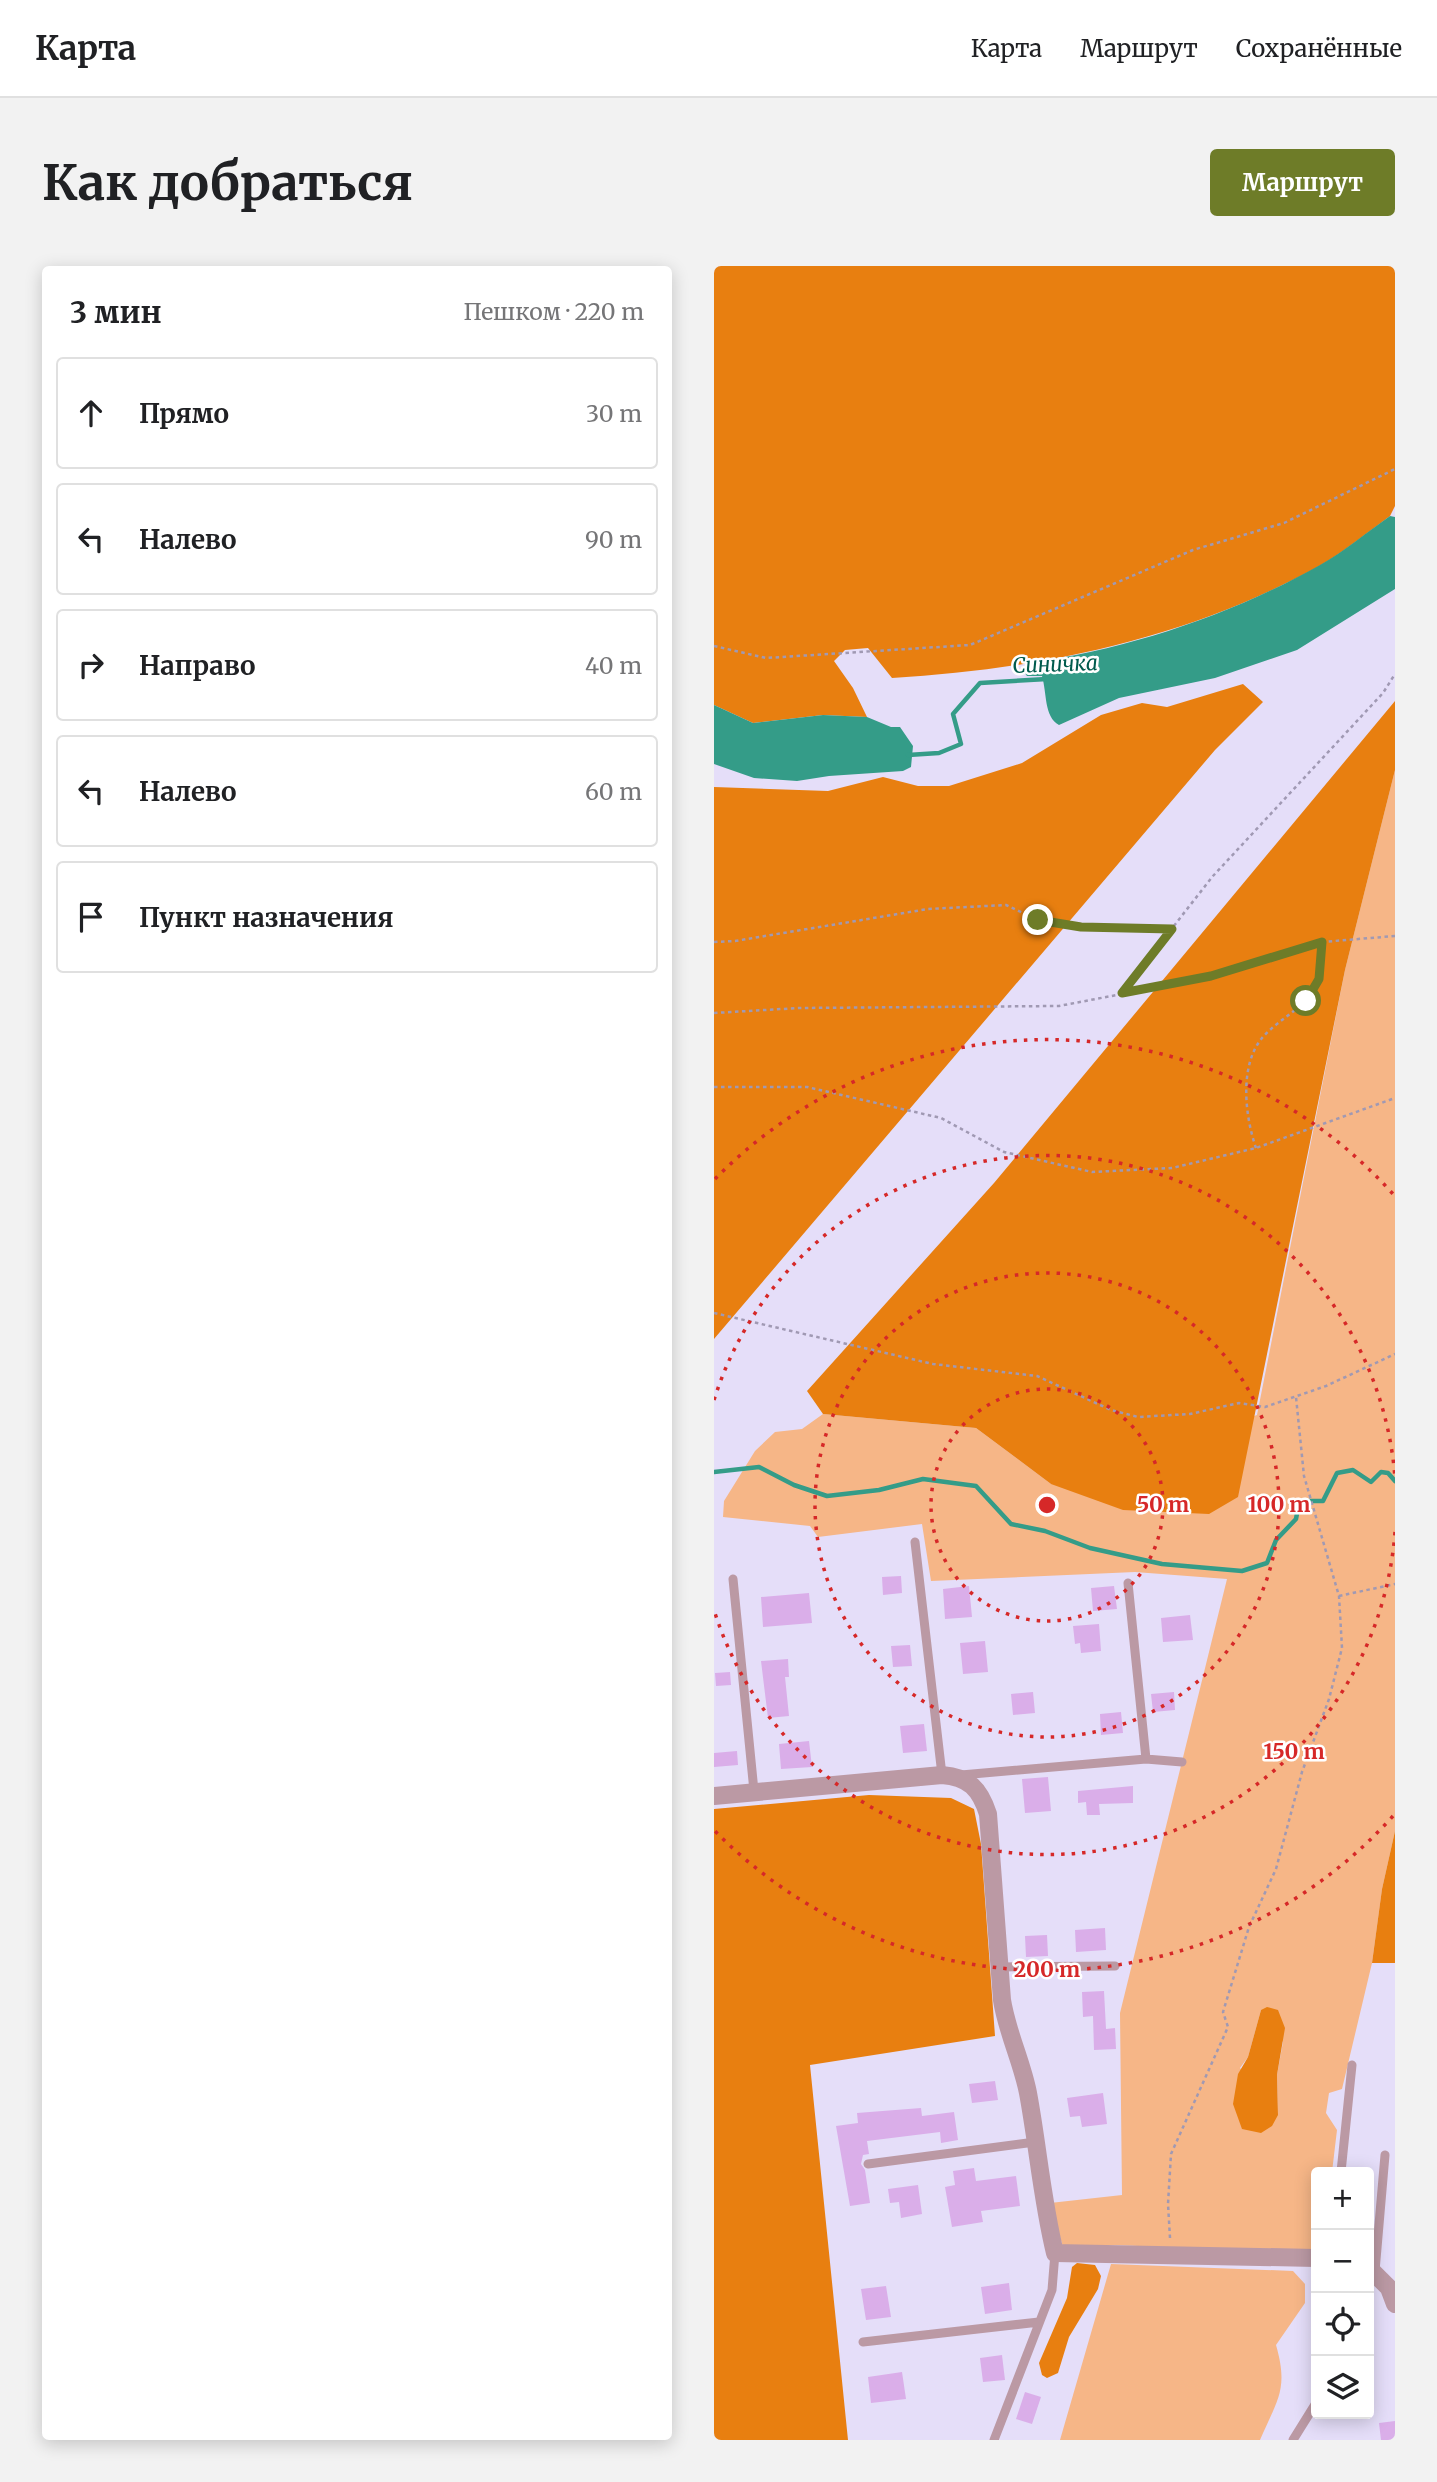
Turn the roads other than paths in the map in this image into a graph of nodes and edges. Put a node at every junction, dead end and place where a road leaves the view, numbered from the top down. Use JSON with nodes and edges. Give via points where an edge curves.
{"nodes":[{"id":1,"x":915,"y":1542,"type":"dead end"},
{"id":2,"x":733,"y":1579,"type":"dead end"},
{"id":3,"x":1128,"y":1583,"type":"dead end"},
{"id":4,"x":1146,"y":1759,"type":"junction"},
{"id":5,"x":1182,"y":1762,"type":"dead end"},
{"id":6,"x":947,"y":1775,"type":"junction"},
{"id":7,"x":754,"y":1791,"type":"junction"},
{"id":8,"x":714,"y":1796,"type":"edge"},
{"id":9,"x":1115,"y":1966,"type":"dead end"},
{"id":10,"x":1000,"y":1967,"type":"junction"},
{"id":11,"x":1352,"y":2065,"type":"dead end"},
{"id":12,"x":1035,"y":2143,"type":"junction"},
{"id":13,"x":1385,"y":2155,"type":"dead end"},
{"id":14,"x":868,"y":2164,"type":"dead end"},
{"id":15,"x":1342,"y":2167,"type":"edge"},
{"id":16,"x":1374,"y":2252,"type":"edge"},
{"id":17,"x":1055,"y":2253,"type":"junction"},
{"id":18,"x":1311,"y":2258,"type":"edge"},
{"id":19,"x":1374,"y":2272,"type":"edge"},
{"id":20,"x":1395,"y":2304,"type":"edge"},
{"id":21,"x":1039,"y":2322,"type":"junction"},
{"id":22,"x":863,"y":2342,"type":"dead end"},
{"id":23,"x":1311,"y":2411,"type":"edge"},
{"id":24,"x":994,"y":2440,"type":"edge"},
{"id":25,"x":1293,"y":2440,"type":"edge"}],
"edges":[{"from":1,"to":6,"type":"lane"},
{"from":2,"to":7,"type":"lane"},
{"from":3,"to":4,"type":"lane"},
{"from":4,"to":5,"type":"lane"},
{"from":4,"to":6,"type":"lane"},
{"from":6,"to":7,"type":"street"},
{"from":6,"to":10,"type":"street","via":[[970,1781],[988,1814]]},
{"from":7,"to":8,"type":"street"},
{"from":9,"to":10,"type":"lane"},
{"from":10,"to":12,"type":"street","via":[[1006,2026],[1028,2091]]},
{"from":11,"to":15,"type":"lane"},
{"from":12,"to":14,"type":"lane"},
{"from":12,"to":17,"type":"street"},
{"from":13,"to":16,"type":"lane"},
{"from":17,"to":18,"type":"street"},
{"from":17,"to":21,"type":"lane","via":[[1052,2290]]},
{"from":19,"to":20,"type":"street","via":[[1389,2288]]},
{"from":21,"to":22,"type":"lane"},
{"from":21,"to":24,"type":"lane"},
{"from":23,"to":25,"type":"lane"}]}
